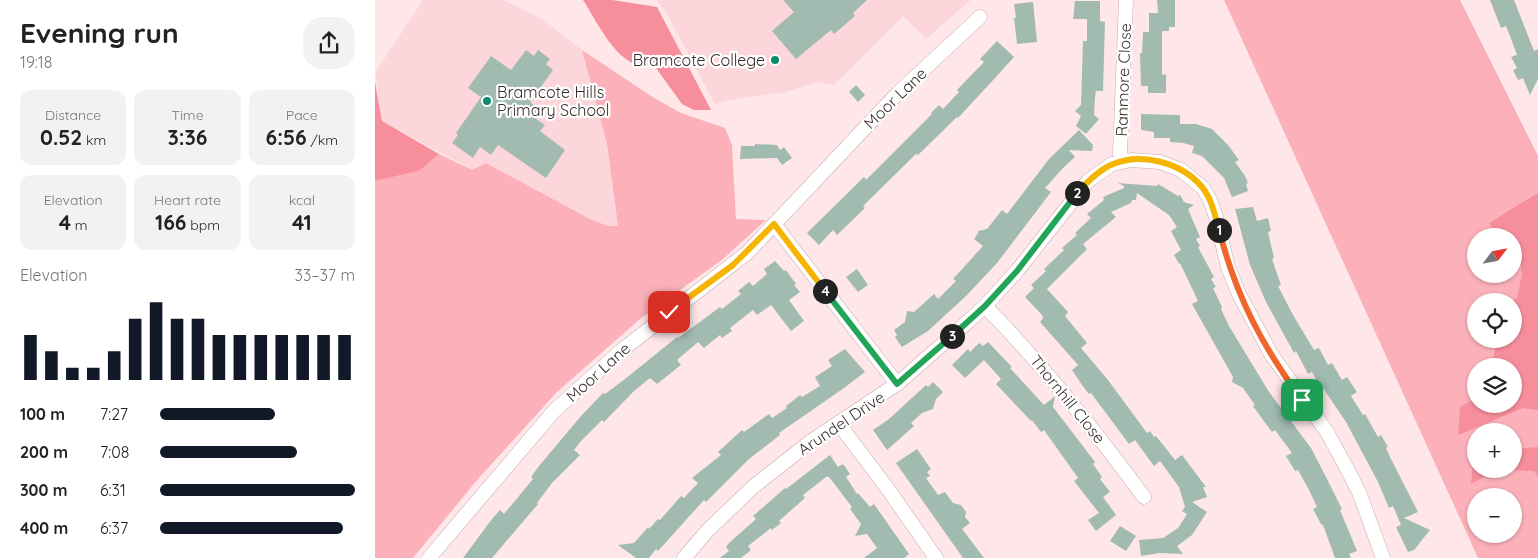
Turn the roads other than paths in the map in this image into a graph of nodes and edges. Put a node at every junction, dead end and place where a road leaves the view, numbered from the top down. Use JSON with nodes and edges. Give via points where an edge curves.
{"nodes":[{"id":1,"x":1126,"y":0,"type":"edge"},
{"id":2,"x":980,"y":17,"type":"dead end"},
{"id":3,"x":1122,"y":161,"type":"junction"},
{"id":4,"x":774,"y":224,"type":"junction"},
{"id":5,"x":985,"y":306,"type":"junction"},
{"id":6,"x":897,"y":384,"type":"junction"},
{"id":7,"x":838,"y":423,"type":"junction"},
{"id":8,"x":1144,"y":497,"type":"dead end"},
{"id":9,"x":429,"y":558,"type":"edge"},
{"id":10,"x":684,"y":558,"type":"edge"},
{"id":11,"x":936,"y":558,"type":"edge"},
{"id":12,"x":1383,"y":558,"type":"edge"}],
"edges":[{"from":1,"to":3,"type":"street","name":"Ranmore Close"},
{"from":2,"to":4,"type":"street","name":"Moor Lane","via":[[897,94]]},
{"from":3,"to":5,"type":"street","name":"Arundel Drive","via":[[1104,168],[1088,181]]},
{"from":3,"to":12,"type":"street","via":[[1160,162],[1181,170],[1203,188],[1216,216],[1228,267],[1242,301],[1271,354],[1327,432],[1359,492]]},
{"from":4,"to":6,"type":"street"},
{"from":4,"to":9,"type":"street","name":"Moor Lane","via":[[733,265],[628,345],[567,400]]},
{"from":5,"to":6,"type":"street","name":"Arundel Drive"},
{"from":5,"to":8,"type":"street","name":"Thornhill Close","via":[[1025,346],[1087,420]]},
{"from":6,"to":7,"type":"street","name":"Arundel Drive"},
{"from":7,"to":10,"type":"street","name":"Arundel Drive","via":[[753,487]]},
{"from":7,"to":11,"type":"street"}]}
